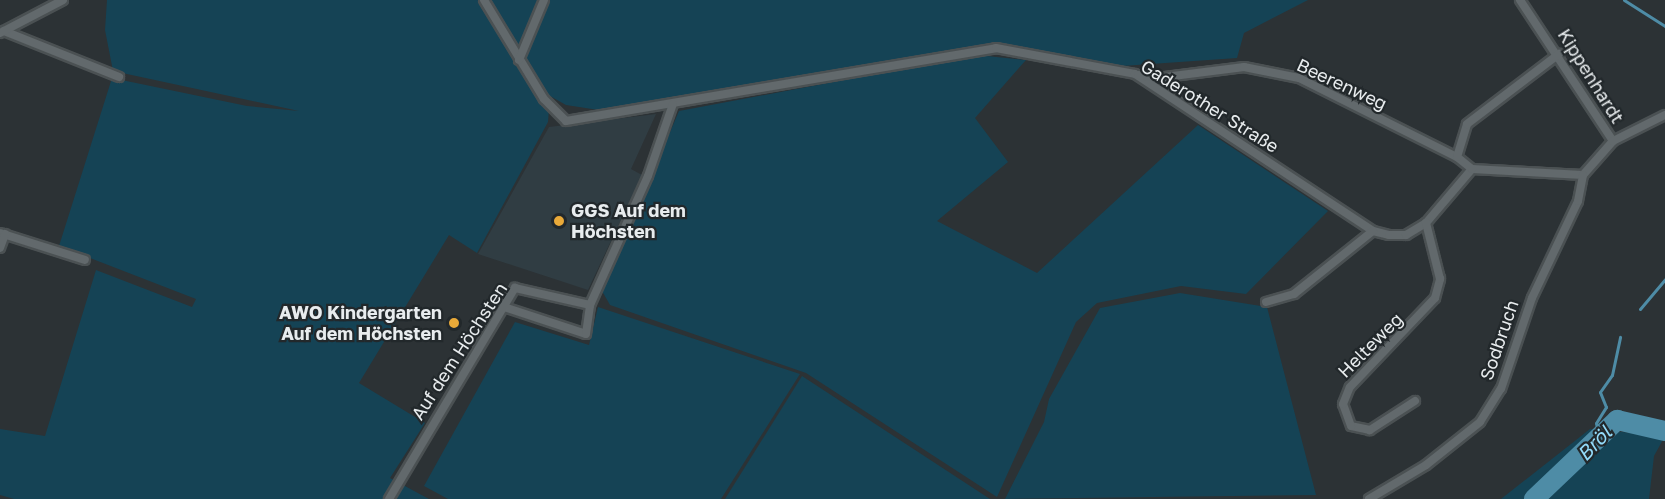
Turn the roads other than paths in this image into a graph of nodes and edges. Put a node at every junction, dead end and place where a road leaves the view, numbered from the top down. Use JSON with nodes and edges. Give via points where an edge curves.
{"nodes":[{"id":1,"x":63,"y":0,"type":"edge"},
{"id":2,"x":484,"y":0,"type":"edge"},
{"id":3,"x":544,"y":0,"type":"edge"},
{"id":4,"x":1520,"y":0,"type":"edge"},
{"id":5,"x":2,"y":32,"type":"edge"},
{"id":6,"x":1559,"y":54,"type":"junction"},
{"id":7,"x":519,"y":60,"type":"junction"},
{"id":8,"x":1135,"y":74,"type":"junction"},
{"id":9,"x":120,"y":77,"type":"dead end"},
{"id":10,"x":674,"y":104,"type":"junction"},
{"id":11,"x":1665,"y":115,"type":"edge"},
{"id":12,"x":1613,"y":141,"type":"junction"},
{"id":13,"x":1457,"y":157,"type":"junction"},
{"id":14,"x":1472,"y":169,"type":"junction"},
{"id":15,"x":1583,"y":175,"type":"junction"},
{"id":16,"x":1426,"y":223,"type":"junction"},
{"id":17,"x":1373,"y":231,"type":"junction"},
{"id":18,"x":2,"y":233,"type":"edge"},
{"id":19,"x":0,"y":248,"type":"edge"},
{"id":20,"x":85,"y":260,"type":"dead end"},
{"id":21,"x":1266,"y":302,"type":"dead end"},
{"id":22,"x":590,"y":305,"type":"junction"},
{"id":23,"x":504,"y":307,"type":"junction"},
{"id":24,"x":1415,"y":401,"type":"dead end"},
{"id":25,"x":389,"y":499,"type":"edge"},
{"id":26,"x":1369,"y":499,"type":"edge"}],
"edges":[{"from":1,"to":5,"type":"street"},
{"from":2,"to":7,"type":"street"},
{"from":3,"to":7,"type":"street"},
{"from":4,"to":6,"type":"street","name":"Kippenhardt"},
{"from":5,"to":9,"type":"street"},
{"from":6,"to":12,"type":"street","name":"Kippenhardt"},
{"from":6,"to":13,"type":"street","via":[[1467,124]]},
{"from":7,"to":10,"type":"street","name":"Gaderother Straße","via":[[566,121]]},
{"from":8,"to":10,"type":"street","name":"Gaderother Straße","via":[[996,48]]},
{"from":8,"to":13,"type":"street","name":"Beerenweg","via":[[1157,78],[1244,66],[1299,78]]},
{"from":8,"to":17,"type":"street","name":"Gaderother Straße"},
{"from":10,"to":22,"type":"street","via":[[648,176]]},
{"from":11,"to":12,"type":"street"},
{"from":12,"to":15,"type":"street"},
{"from":13,"to":14,"type":"street","name":"Beerenweg"},
{"from":14,"to":15,"type":"street"},
{"from":14,"to":16,"type":"street","name":"Gaderother Straße"},
{"from":15,"to":26,"type":"street","name":"Sodbruch","via":[[1578,201],[1532,298],[1501,389],[1480,422],[1426,465]]},
{"from":16,"to":17,"type":"street","name":"Gaderother Straße","via":[[1406,235]]},
{"from":16,"to":24,"type":"street","name":"Helteweg","via":[[1440,279],[1435,298],[1350,387],[1343,404],[1351,426],[1370,430]]},
{"from":17,"to":21,"type":"street","via":[[1294,294]]},
{"from":18,"to":19,"type":"street"},
{"from":18,"to":20,"type":"street"},
{"from":22,"to":23,"type":"street","name":"Auf dem Höchsten","via":[[520,286]]},
{"from":22,"to":23,"type":"street","via":[[586,334]]},
{"from":23,"to":25,"type":"street","name":"Auf dem Höchsten"}]}
